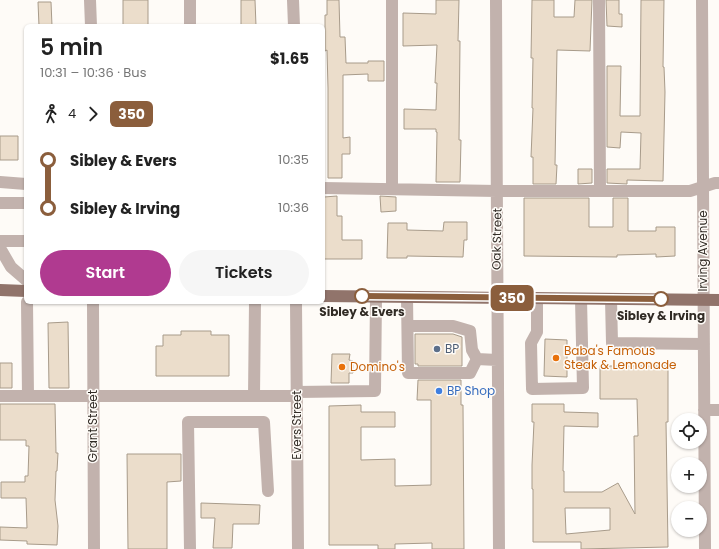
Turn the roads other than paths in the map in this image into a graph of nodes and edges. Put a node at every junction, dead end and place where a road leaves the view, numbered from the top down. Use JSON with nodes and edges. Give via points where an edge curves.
{"nodes":[{"id":1,"x":90,"y":0,"type":"edge"},
{"id":2,"x":190,"y":0,"type":"edge"},
{"id":3,"x":294,"y":0,"type":"edge"},
{"id":4,"x":392,"y":0,"type":"edge"},
{"id":5,"x":496,"y":0,"type":"edge"},
{"id":6,"x":599,"y":0,"type":"edge"},
{"id":7,"x":702,"y":0,"type":"edge"},
{"id":8,"x":90,"y":24,"type":"edge"},
{"id":9,"x":190,"y":24,"type":"edge"},
{"id":10,"x":294,"y":24,"type":"edge"},
{"id":11,"x":0,"y":182,"type":"edge"},
{"id":12,"x":719,"y":183,"type":"edge"},
{"id":13,"x":24,"y":184,"type":"edge"},
{"id":14,"x":703,"y":187,"type":"junction"},
{"id":15,"x":325,"y":188,"type":"edge"},
{"id":16,"x":392,"y":188,"type":"junction"},
{"id":17,"x":600,"y":190,"type":"junction"},
{"id":18,"x":497,"y":191,"type":"junction"},
{"id":19,"x":0,"y":203,"type":"edge"},
{"id":20,"x":24,"y":203,"type":"edge"},
{"id":21,"x":0,"y":241,"type":"edge"},
{"id":22,"x":24,"y":241,"type":"edge"},
{"id":23,"x":0,"y":248,"type":"edge"},
{"id":24,"x":24,"y":278,"type":"edge"},
{"id":25,"x":0,"y":290,"type":"edge"},
{"id":26,"x":24,"y":291,"type":"edge"},
{"id":27,"x":325,"y":296,"type":"edge"},
{"id":28,"x":376,"y":297,"type":"junction"},
{"id":29,"x":407,"y":297,"type":"junction"},
{"id":30,"x":496,"y":298,"type":"junction"},
{"id":31,"x":537,"y":298,"type":"junction"},
{"id":32,"x":581,"y":299,"type":"junction"},
{"id":33,"x":611,"y":299,"type":"junction"},
{"id":34,"x":704,"y":299,"type":"junction"},
{"id":35,"x":719,"y":300,"type":"edge"},
{"id":36,"x":26,"y":304,"type":"edge"},
{"id":37,"x":92,"y":304,"type":"edge"},
{"id":38,"x":255,"y":304,"type":"edge"},
{"id":39,"x":296,"y":304,"type":"edge"},
{"id":40,"x":408,"y":326,"type":"junction"},
{"id":41,"x":704,"y":344,"type":"junction"},
{"id":42,"x":477,"y":359,"type":"junction"},
{"id":43,"x":497,"y":360,"type":"junction"},
{"id":44,"x":296,"y":394,"type":"junction"},
{"id":45,"x":0,"y":396,"type":"edge"},
{"id":46,"x":28,"y":396,"type":"junction"},
{"id":47,"x":93,"y":396,"type":"junction"},
{"id":48,"x":254,"y":396,"type":"junction"},
{"id":49,"x":704,"y":410,"type":"junction"},
{"id":50,"x":719,"y":410,"type":"edge"},
{"id":51,"x":268,"y":491,"type":"dead end"},
{"id":52,"x":94,"y":549,"type":"edge"},
{"id":53,"x":190,"y":549,"type":"edge"},
{"id":54,"x":298,"y":549,"type":"edge"},
{"id":55,"x":499,"y":549,"type":"edge"},
{"id":56,"x":705,"y":549,"type":"edge"}],
"edges":[{"from":1,"to":8,"type":"street"},
{"from":2,"to":9,"type":"street"},
{"from":3,"to":10,"type":"street"},
{"from":4,"to":16,"type":"street"},
{"from":5,"to":18,"type":"street","name":"Oak Street"},
{"from":6,"to":17,"type":"street"},
{"from":7,"to":14,"type":"street","name":"Irving Avenue"},
{"from":11,"to":13,"type":"street"},
{"from":12,"to":14,"type":"street"},
{"from":14,"to":17,"type":"street","via":[[690,191]]},
{"from":14,"to":34,"type":"street","name":"Irving Avenue"},
{"from":15,"to":16,"type":"street"},
{"from":16,"to":18,"type":"street"},
{"from":17,"to":18,"type":"street"},
{"from":18,"to":30,"type":"street","name":"Oak Street"},
{"from":19,"to":20,"type":"street"},
{"from":21,"to":22,"type":"street"},
{"from":23,"to":24,"type":"street","via":[[11,267]]},
{"from":25,"to":26,"type":"main road"},
{"from":27,"to":28,"type":"main road"},
{"from":28,"to":29,"type":"main road"},
{"from":28,"to":44,"type":"street","via":[[375,391]]},
{"from":29,"to":30,"type":"main road"},
{"from":29,"to":40,"type":"street"},
{"from":30,"to":31,"type":"main road"},
{"from":30,"to":43,"type":"street","name":"Oak Street"},
{"from":31,"to":32,"type":"main road"},
{"from":31,"to":32,"type":"street","via":[[537,332],[531,343],[532,389],[582,388]]},
{"from":32,"to":33,"type":"main road"},
{"from":33,"to":34,"type":"main road"},
{"from":33,"to":41,"type":"street","via":[[612,343]]},
{"from":34,"to":35,"type":"main road"},
{"from":34,"to":41,"type":"street","name":"Irving Avenue"},
{"from":36,"to":46,"type":"street"},
{"from":37,"to":47,"type":"street","name":"Grant Street"},
{"from":38,"to":48,"type":"street"},
{"from":39,"to":44,"type":"street","name":"Evers Street"},
{"from":40,"to":42,"type":"street","via":[[453,326],[470,330],[472,350]]},
{"from":40,"to":42,"type":"street","via":[[408,374],[470,373]]},
{"from":41,"to":49,"type":"street","name":"Irving Avenue"},
{"from":42,"to":43,"type":"street"},
{"from":43,"to":55,"type":"street","name":"Oak Street"},
{"from":44,"to":48,"type":"street"},
{"from":44,"to":54,"type":"street","name":"Evers Street"},
{"from":45,"to":46,"type":"street"},
{"from":46,"to":47,"type":"street"},
{"from":47,"to":48,"type":"street"},
{"from":47,"to":52,"type":"street","name":"Grant Street"},
{"from":49,"to":50,"type":"street"},
{"from":49,"to":56,"type":"street","name":"Irving Avenue"},
{"from":51,"to":53,"type":"street","via":[[264,422],[188,422]]}]}
